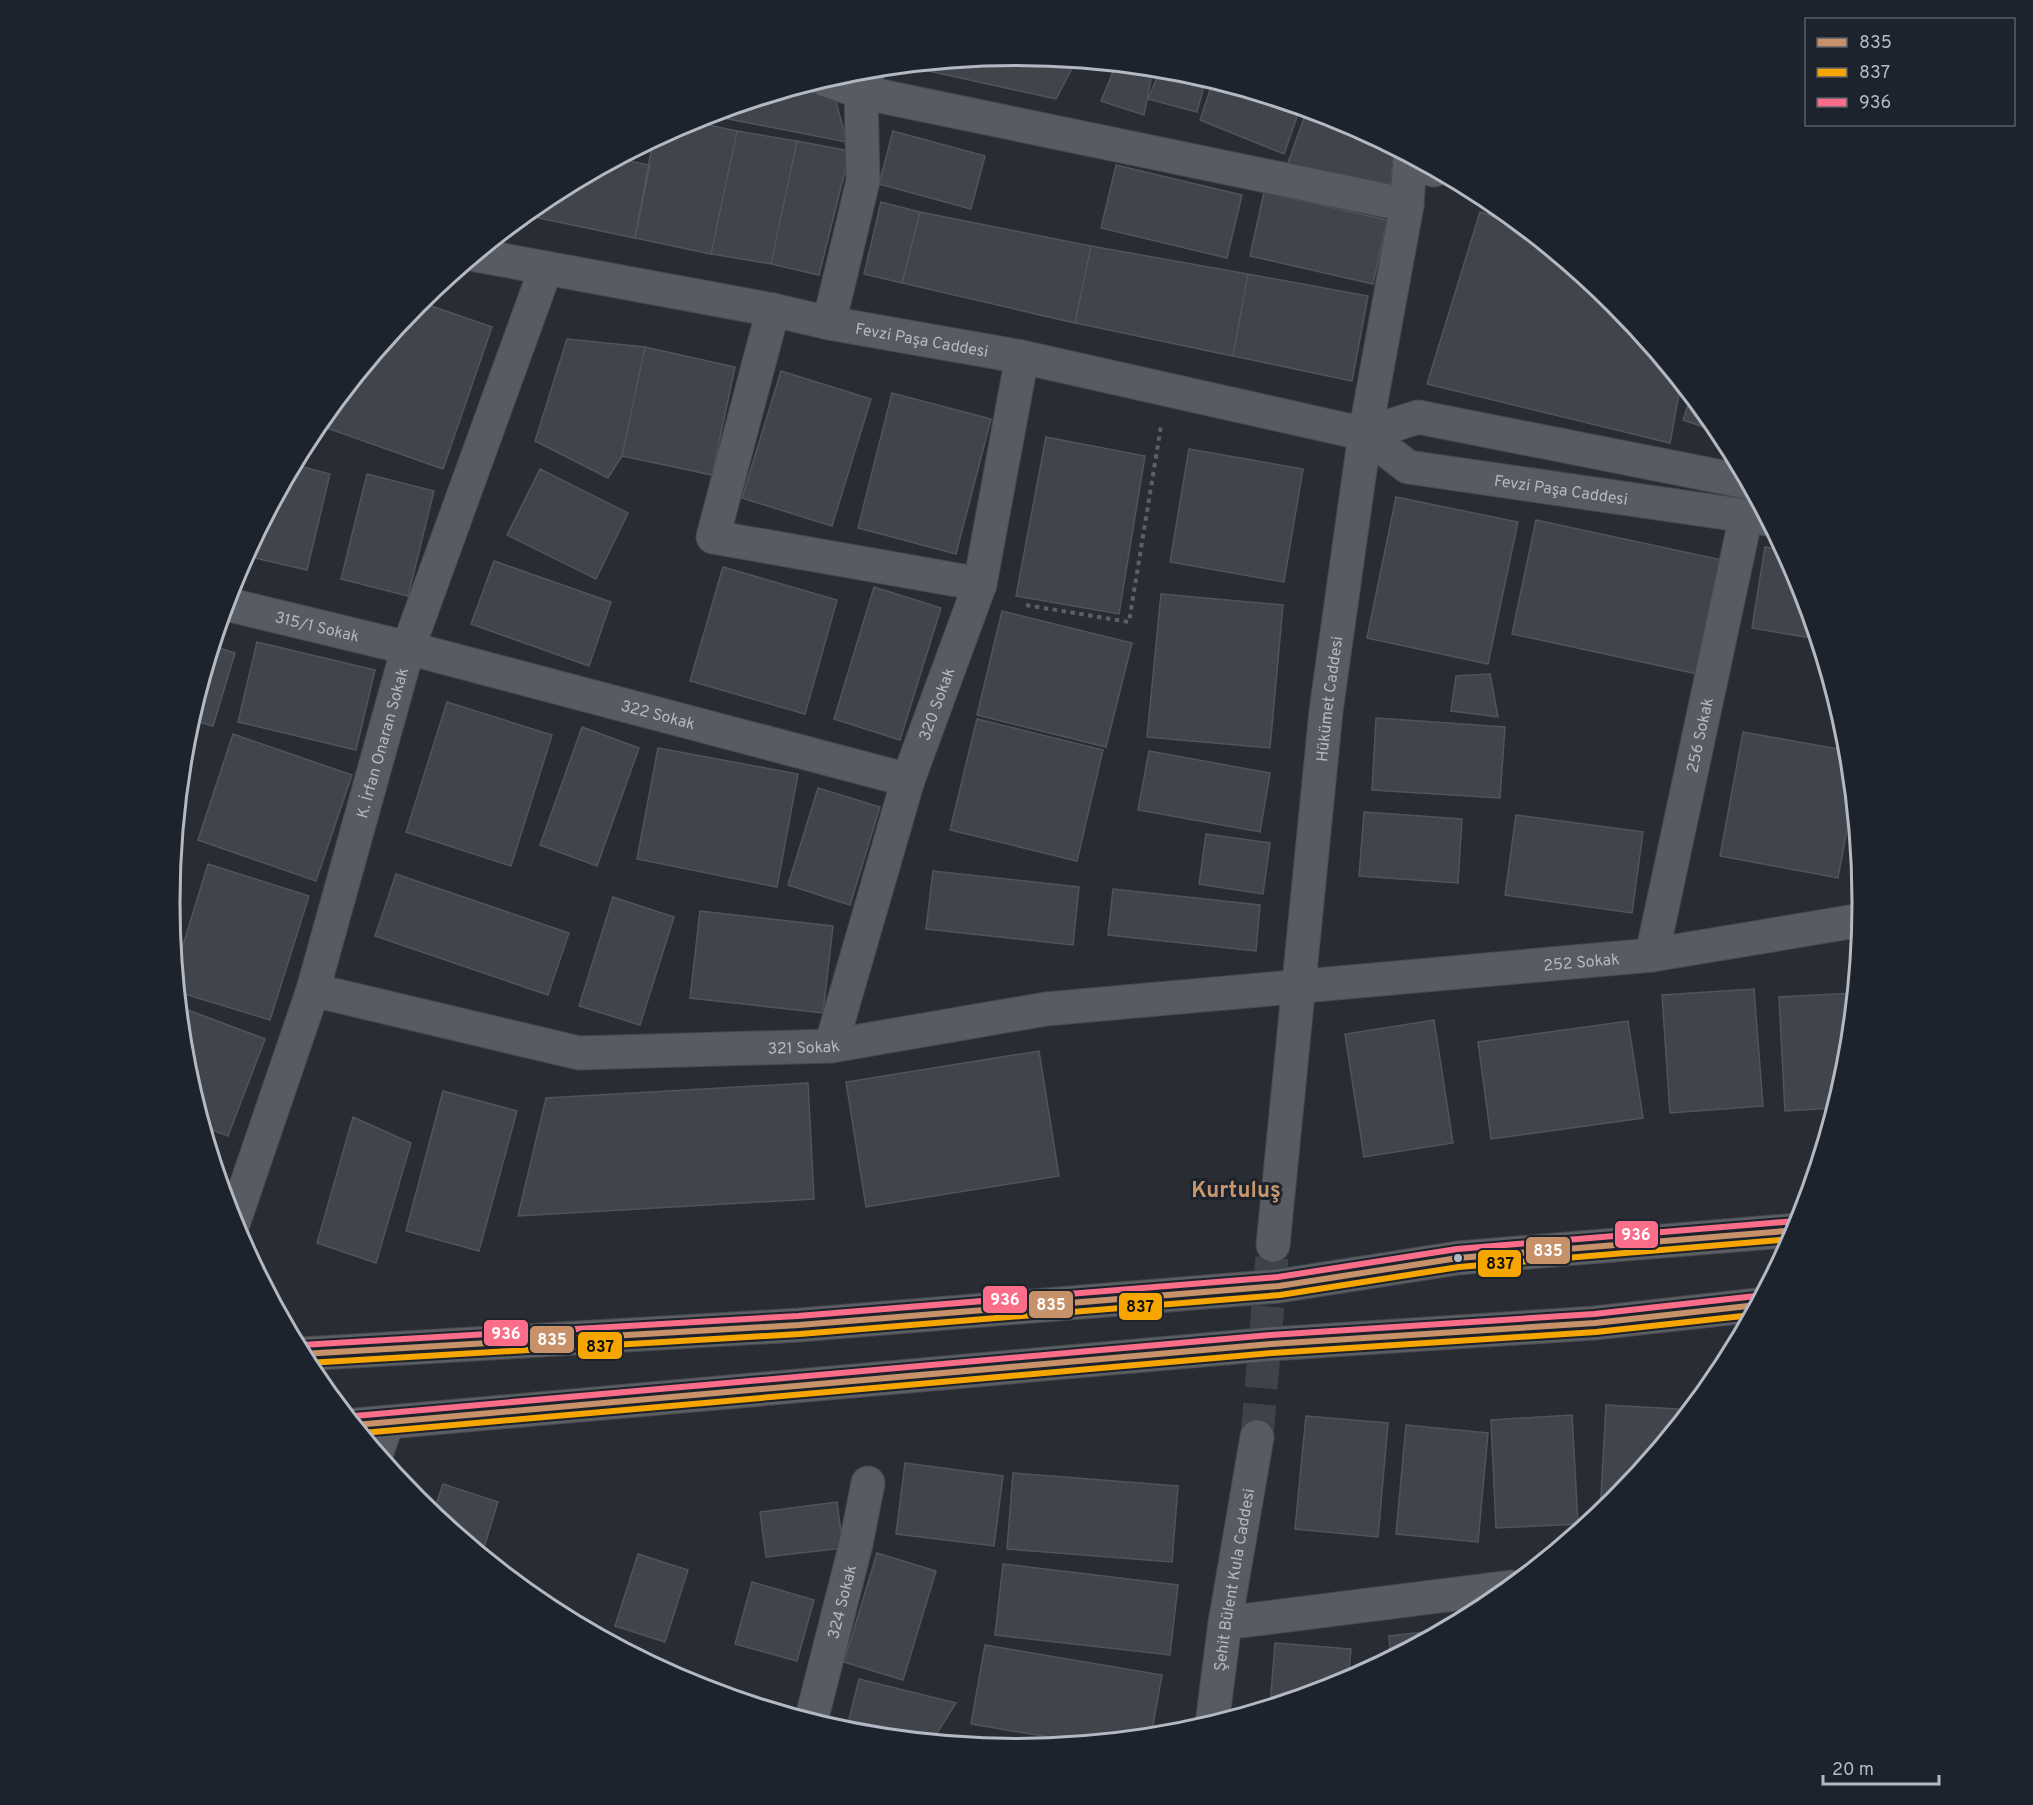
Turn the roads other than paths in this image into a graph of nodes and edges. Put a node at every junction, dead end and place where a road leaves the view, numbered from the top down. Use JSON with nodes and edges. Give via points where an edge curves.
{"nodes":[{"id":1,"x":865,"y":81,"type":"edge"},
{"id":2,"x":1417,"y":168,"type":"edge"},
{"id":3,"x":1407,"y":205,"type":"junction"},
{"id":4,"x":486,"y":257,"type":"edge"},
{"id":5,"x":546,"y":268,"type":"junction"},
{"id":6,"x":773,"y":310,"type":"junction"},
{"id":7,"x":829,"y":323,"type":"junction"},
{"id":8,"x":1022,"y":357,"type":"junction"},
{"id":9,"x":1365,"y":434,"type":"junction"},
{"id":10,"x":1739,"y":480,"type":"edge"},
{"id":11,"x":1757,"y":517,"type":"edge"},
{"id":12,"x":980,"y":584,"type":"junction"},
{"id":13,"x":235,"y":606,"type":"edge"},
{"id":14,"x":408,"y":648,"type":"junction"},
{"id":15,"x":908,"y":780,"type":"junction"},
{"id":16,"x":1852,"y":923,"type":"edge"},
{"id":17,"x":1652,"y":955,"type":"junction"},
{"id":18,"x":1298,"y":988,"type":"junction"},
{"id":19,"x":313,"y":990,"type":"junction"},
{"id":20,"x":831,"y":1046,"type":"junction"},
{"id":21,"x":238,"y":1208,"type":"edge"},
{"id":22,"x":1785,"y":1231,"type":"edge"},
{"id":23,"x":1273,"y":1245,"type":"tunnel mouth"},
{"id":24,"x":1749,"y":1306,"type":"edge"},
{"id":25,"x":312,"y":1353,"type":"edge"},
{"id":26,"x":382,"y":1437,"type":"edge"},
{"id":27,"x":1257,"y":1437,"type":"tunnel mouth"},
{"id":28,"x":868,"y":1483,"type":"dead end"},
{"id":29,"x":1494,"y":1589,"type":"edge"},
{"id":30,"x":1225,"y":1623,"type":"junction"},
{"id":31,"x":813,"y":1713,"type":"edge"},
{"id":32,"x":1213,"y":1715,"type":"edge"}],
"edges":[{"from":1,"to":3,"type":"street"},
{"from":1,"to":7,"type":"street","via":[[863,181]]},
{"from":2,"to":3,"type":"street","name":"Hükümet Caddesi"},
{"from":3,"to":9,"type":"street","name":"Hükümet Caddesi"},
{"from":4,"to":5,"type":"street","name":"Fevzi Paşa Caddesi"},
{"from":5,"to":6,"type":"street","name":"Fevzi Paşa Caddesi"},
{"from":5,"to":14,"type":"street","name":"K. İrfan Onaran Sokak"},
{"from":6,"to":7,"type":"street","name":"Fevzi Paşa Caddesi"},
{"from":6,"to":12,"type":"street","via":[[713,537]]},
{"from":7,"to":8,"type":"street","name":"Fevzi Paşa Caddesi"},
{"from":8,"to":9,"type":"street","name":"Fevzi Paşa Caddesi"},
{"from":8,"to":12,"type":"street","name":"320 Sokak"},
{"from":9,"to":10,"type":"street","via":[[1418,417]]},
{"from":9,"to":11,"type":"street","name":"Fevzi Paşa Caddesi","via":[[1408,467]]},
{"from":9,"to":18,"type":"street","name":"Hükümet Caddesi","via":[[1326,711]]},
{"from":11,"to":17,"type":"street","name":"256 Sokak"},
{"from":12,"to":15,"type":"street","name":"320 Sokak"},
{"from":13,"to":14,"type":"street","name":"315/1 Sokak"},
{"from":14,"to":15,"type":"street","name":"322 Sokak"},
{"from":14,"to":19,"type":"street","name":"K. İrfan Onaran Sokak"},
{"from":15,"to":20,"type":"street","name":"320 Sokak"},
{"from":16,"to":17,"type":"street","name":"252 Sokak"},
{"from":17,"to":18,"type":"street","name":"252 Sokak"},
{"from":18,"to":20,"type":"street","name":"321 Sokak","via":[[1046,1009]]},
{"from":18,"to":23,"type":"street","name":"Hükümet Caddesi"},
{"from":19,"to":20,"type":"street","name":"321 Sokak","via":[[579,1053]]},
{"from":19,"to":21,"type":"street","name":"K. İrfan Onaran Sokak"},
{"from":22,"to":25,"type":"highway","via":[[1458,1258],[1279,1286],[799,1326]]},
{"from":24,"to":26,"type":"highway","via":[[1595,1323],[1259,1345],[895,1376]]},
{"from":27,"to":30,"type":"street","name":"Şehit Bülent Kula Caddesi"},
{"from":28,"to":31,"type":"street","name":"324 Sokak"},
{"from":29,"to":30,"type":"street"},
{"from":30,"to":32,"type":"street","name":"Şehit Bülent Kula Caddesi"}]}
